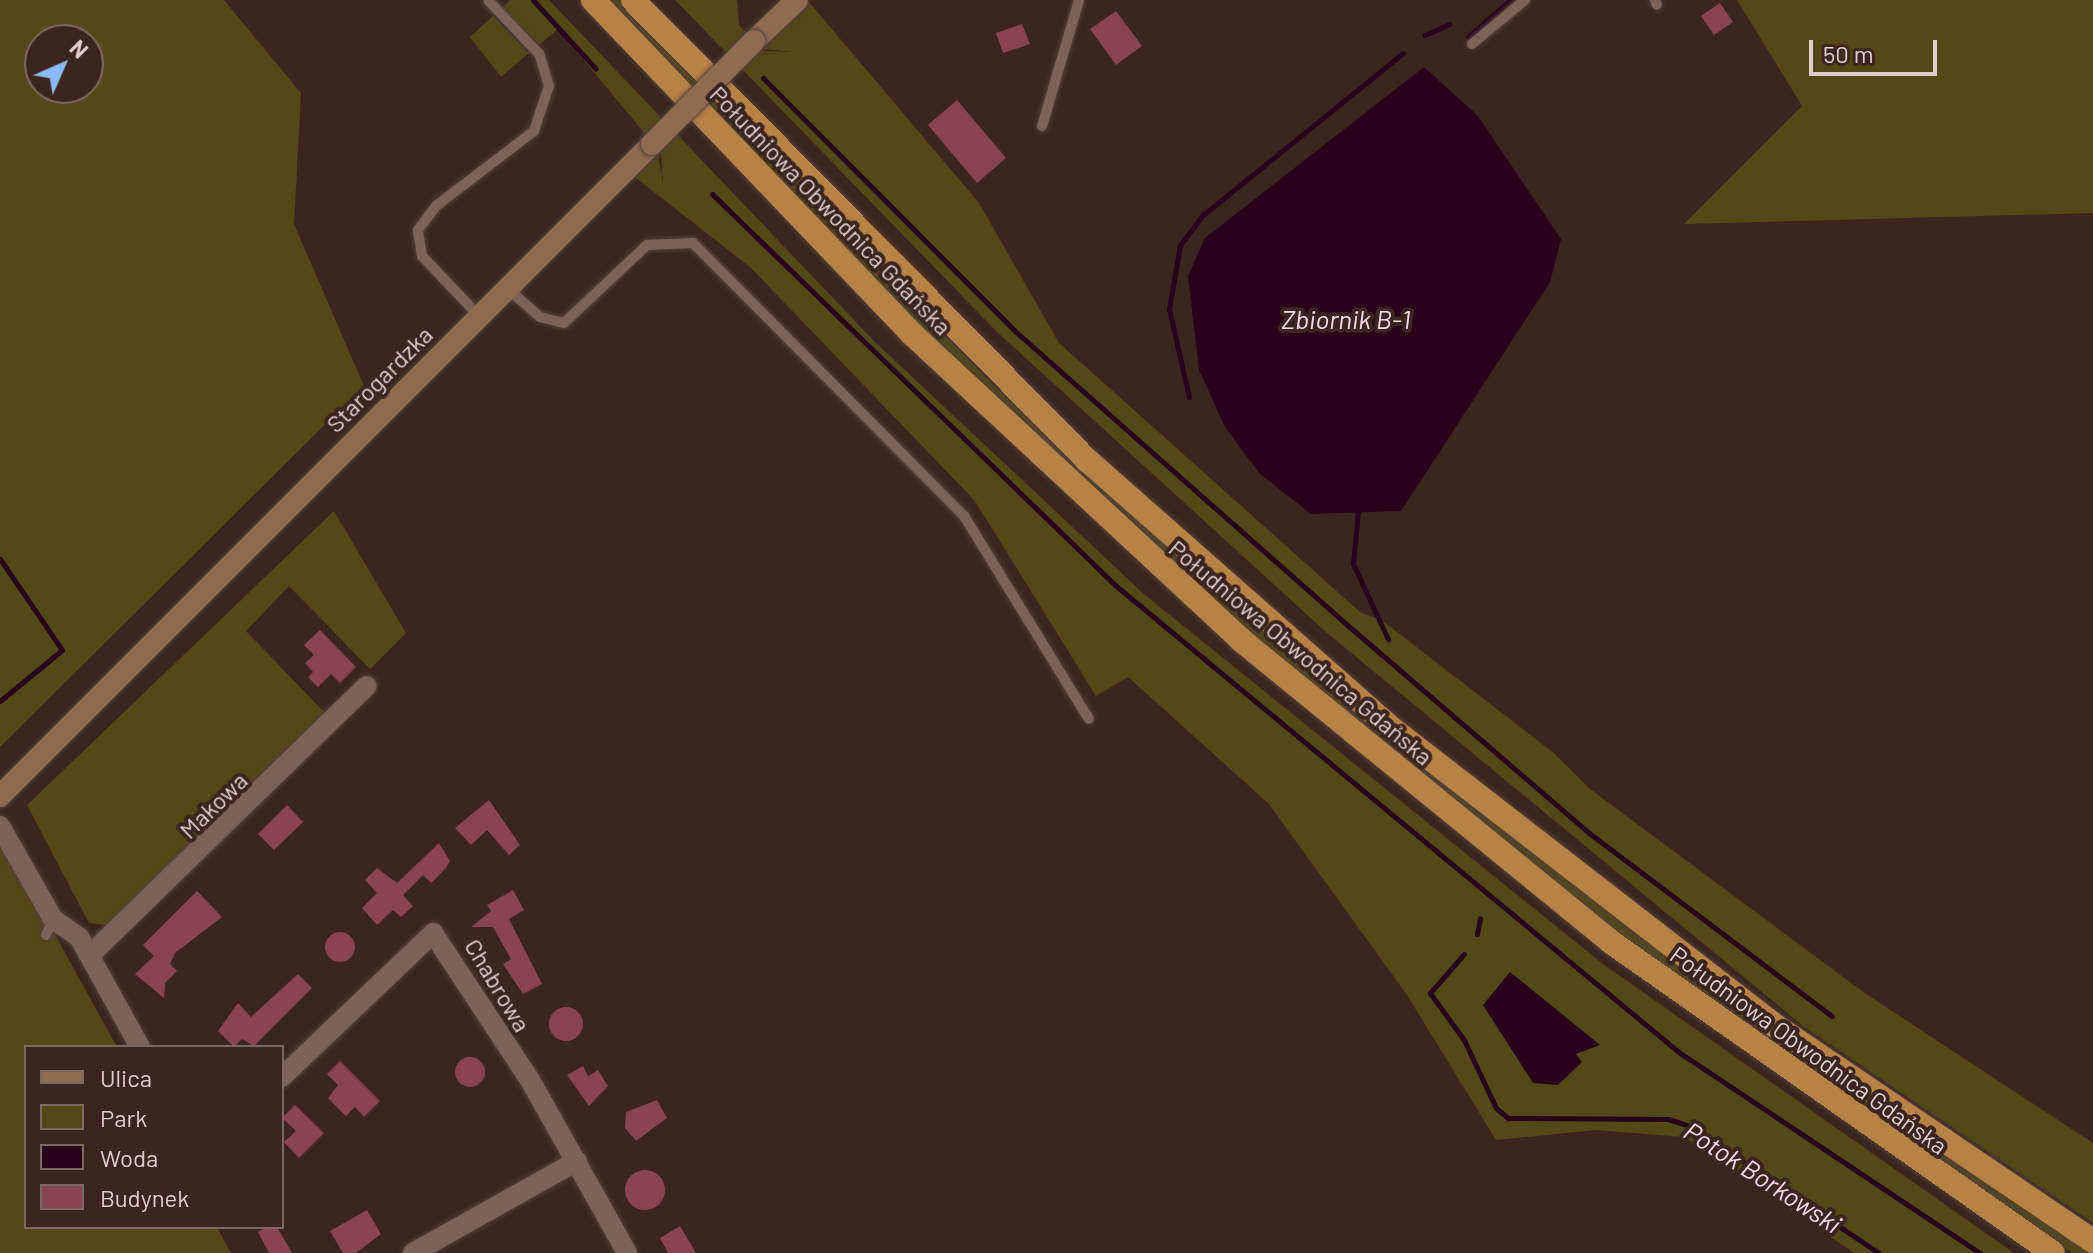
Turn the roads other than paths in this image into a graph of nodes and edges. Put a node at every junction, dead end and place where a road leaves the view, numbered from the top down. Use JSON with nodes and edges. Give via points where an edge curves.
{"nodes":[{"id":1,"x":488,"y":0,"type":"edge"},
{"id":2,"x":593,"y":0,"type":"edge"},
{"id":3,"x":633,"y":0,"type":"edge"},
{"id":4,"x":797,"y":0,"type":"edge"},
{"id":5,"x":1079,"y":0,"type":"edge"},
{"id":6,"x":1525,"y":0,"type":"edge"},
{"id":7,"x":1472,"y":44,"type":"dead end"},
{"id":8,"x":1042,"y":126,"type":"dead end"},
{"id":9,"x":507,"y":288,"type":"junction"},
{"id":10,"x":479,"y":316,"type":"junction"},
{"id":11,"x":367,"y":686,"type":"dead end"},
{"id":12,"x":1089,"y":719,"type":"dead end"},
{"id":13,"x":0,"y":796,"type":"edge"},
{"id":14,"x":0,"y":826,"type":"edge"},
{"id":15,"x":90,"y":955,"type":"junction"},
{"id":16,"x":139,"y":1045,"type":"edge"},
{"id":17,"x":284,"y":1075,"type":"edge"},
{"id":18,"x":577,"y":1161,"type":"junction"},
{"id":19,"x":2093,"y":1241,"type":"edge"},
{"id":20,"x":413,"y":1253,"type":"edge"},
{"id":21,"x":627,"y":1253,"type":"edge"},
{"id":22,"x":2053,"y":1253,"type":"edge"}],
"edges":[{"from":1,"to":10,"type":"lane","via":[[539,54],[549,86],[534,131],[436,206],[418,230],[422,256]]},
{"from":2,"to":22,"type":"highway","name":"Południowa Obwodnica Gdańska","via":[[912,334],[1263,659],[1636,961]]},
{"from":3,"to":19,"type":"highway","name":"Południowa Obwodnica Gdańska","via":[[1087,460],[1386,724],[1771,1023]]},
{"from":4,"to":9,"type":"main road","name":"Starogardzka","bridge":true},
{"from":5,"to":8,"type":"lane"},
{"from":6,"to":7,"type":"lane"},
{"from":9,"to":10,"type":"main road","name":"Starogardzka"},
{"from":9,"to":12,"type":"lane","via":[[540,317],[564,323],[647,245],[693,243],[964,516]]},
{"from":10,"to":13,"type":"main road","name":"Starogardzka"},
{"from":11,"to":15,"type":"street","name":"Makowa"},
{"from":14,"to":15,"type":"street","via":[[50,927],[79,937]]},
{"from":15,"to":16,"type":"street"},
{"from":17,"to":18,"type":"street","name":"Chabrowa","via":[[433,933]]},
{"from":18,"to":20,"type":"street"},
{"from":18,"to":21,"type":"street","name":"Chabrowa"}]}
